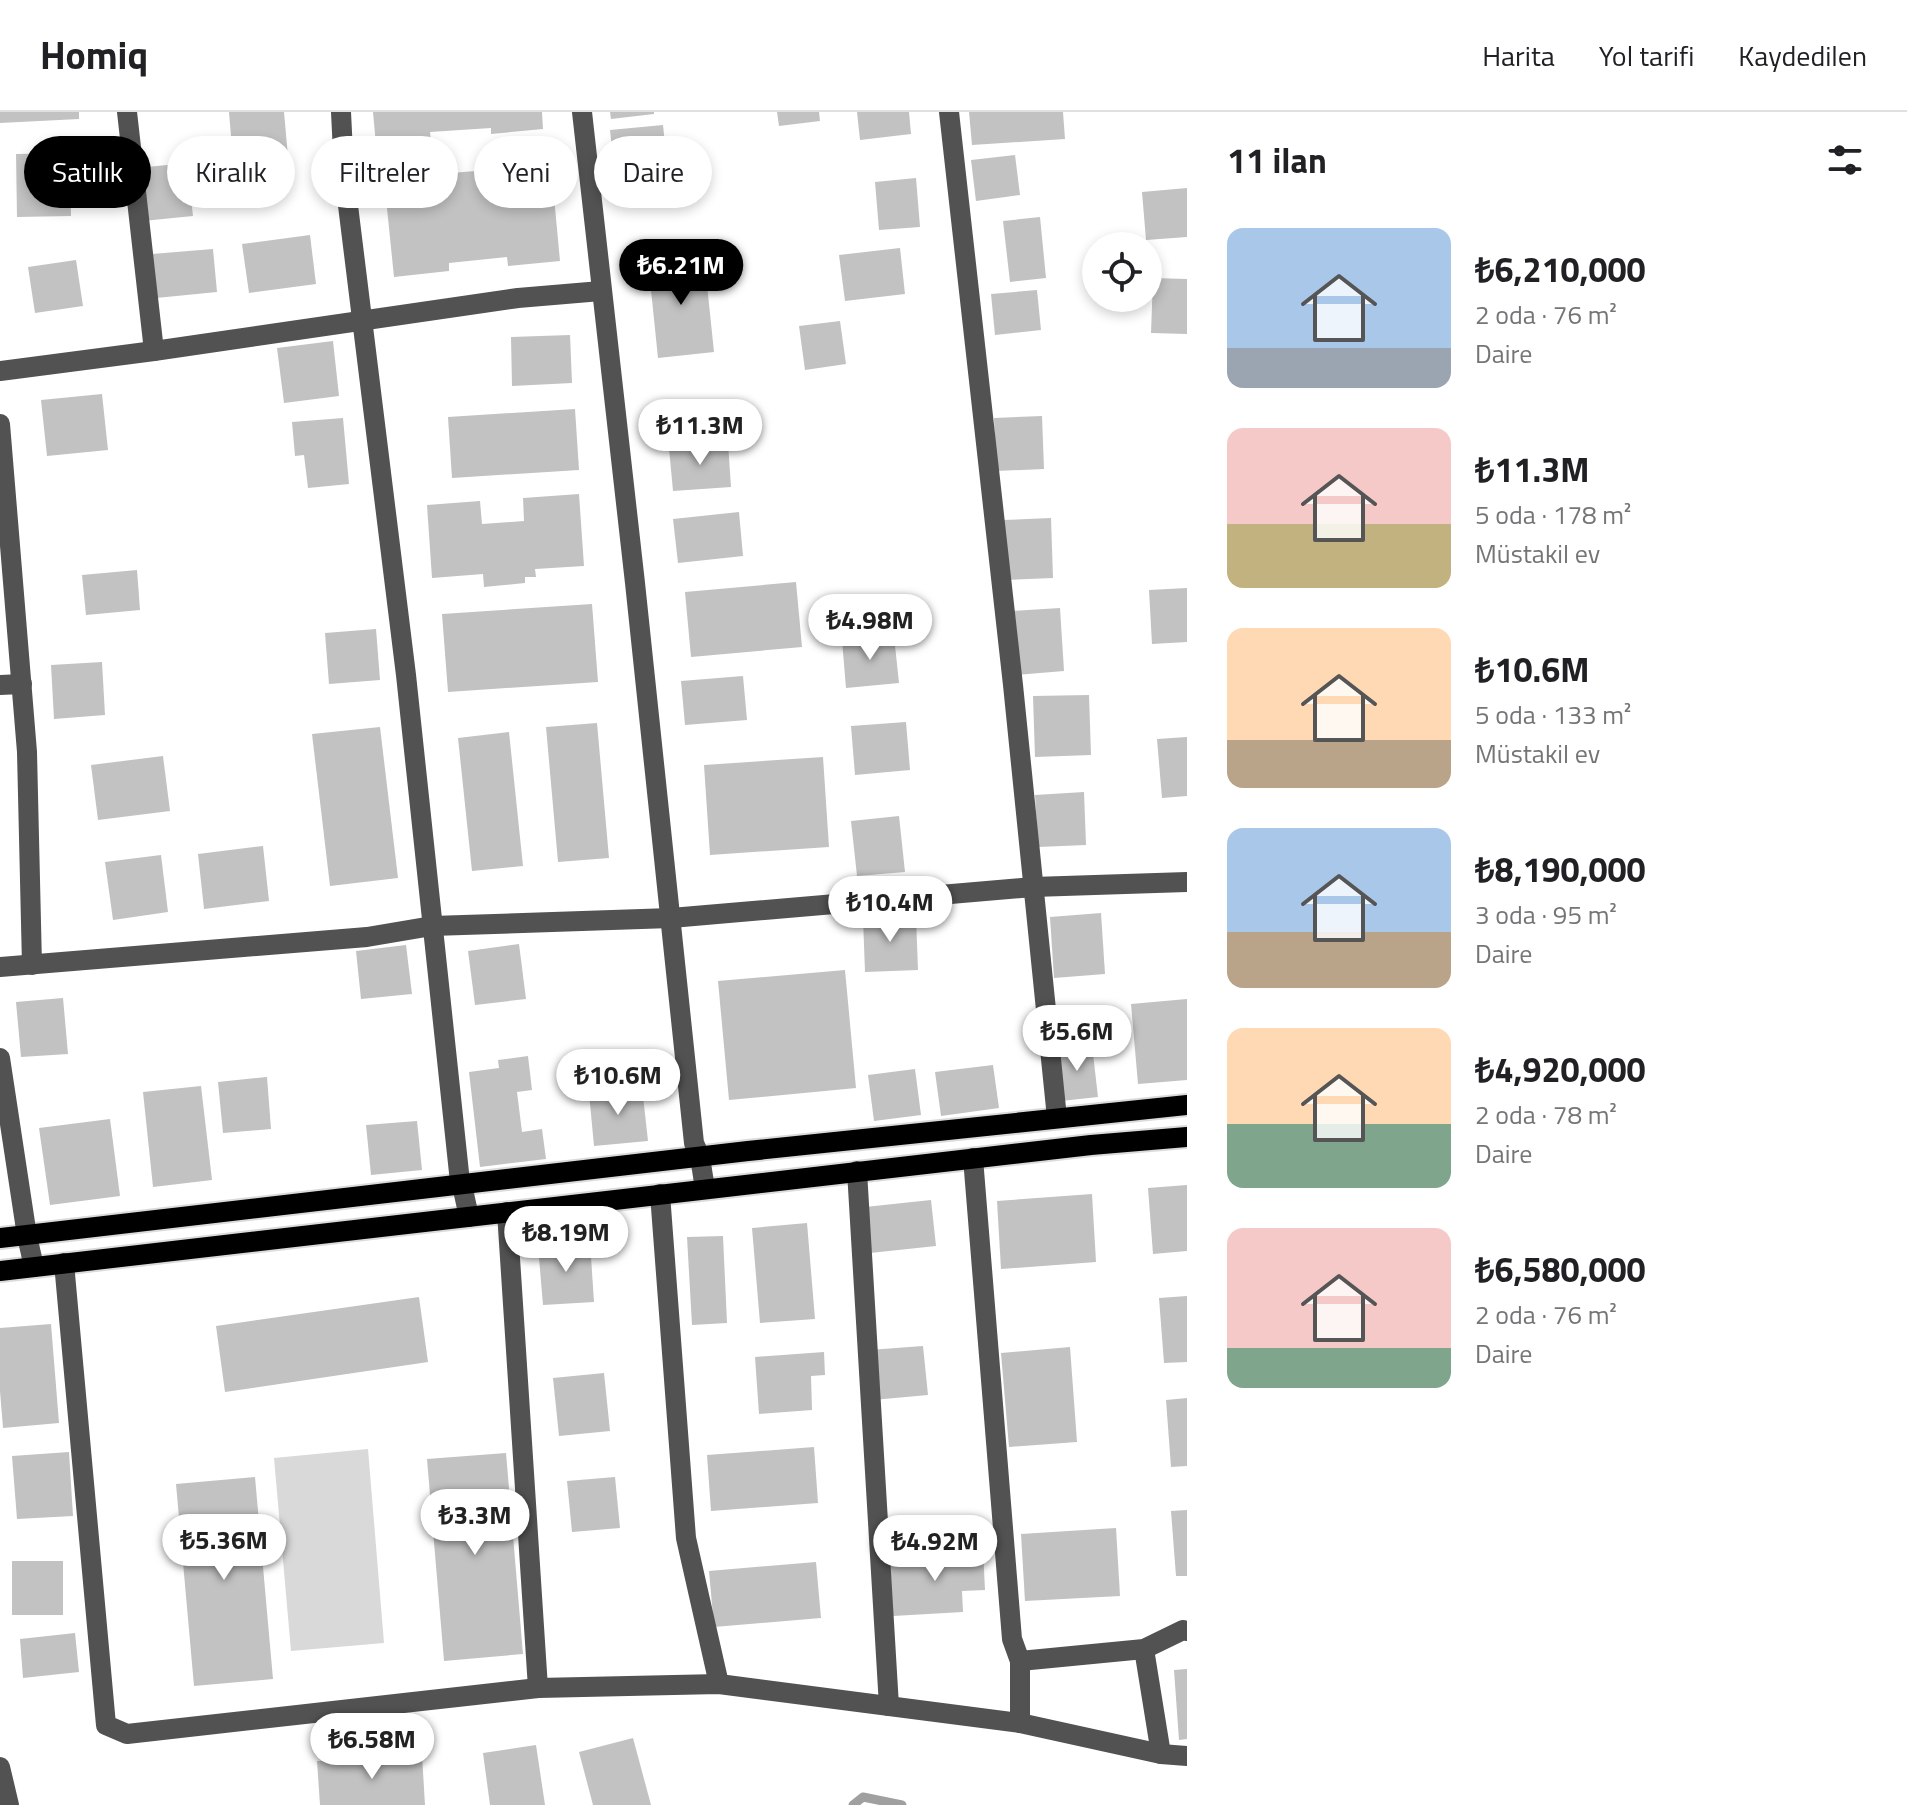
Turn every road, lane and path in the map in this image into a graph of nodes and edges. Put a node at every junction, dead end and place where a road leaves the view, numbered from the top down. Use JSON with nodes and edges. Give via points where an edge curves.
{"nodes":[{"id":1,"x":127,"y":112,"type":"edge"},
{"id":2,"x":341,"y":112,"type":"edge"},
{"id":3,"x":582,"y":112,"type":"edge"},
{"id":4,"x":949,"y":112,"type":"edge"},
{"id":5,"x":601,"y":291,"type":"junction"},
{"id":6,"x":363,"y":320,"type":"junction"},
{"id":7,"x":154,"y":351,"type":"junction"},
{"id":8,"x":0,"y":371,"type":"edge"},
{"id":9,"x":0,"y":424,"type":"edge"},
{"id":10,"x":22,"y":684,"type":"junction"},
{"id":11,"x":0,"y":685,"type":"edge"},
{"id":12,"x":1187,"y":882,"type":"edge"},
{"id":13,"x":1033,"y":887,"type":"junction"},
{"id":14,"x":671,"y":918,"type":"junction"},
{"id":15,"x":432,"y":926,"type":"junction"},
{"id":16,"x":32,"y":965,"type":"junction"},
{"id":17,"x":0,"y":967,"type":"edge"},
{"id":18,"x":0,"y":1058,"type":"edge"},
{"id":19,"x":1187,"y":1105,"type":"edge"},
{"id":20,"x":1057,"y":1118,"type":"junction"},
{"id":21,"x":1187,"y":1137,"type":"edge"},
{"id":22,"x":700,"y":1157,"type":"junction"},
{"id":23,"x":973,"y":1158,"type":"junction"},
{"id":24,"x":857,"y":1171,"type":"junction"},
{"id":25,"x":462,"y":1185,"type":"junction"},
{"id":26,"x":705,"y":1189,"type":"junction"},
{"id":27,"x":660,"y":1194,"type":"junction"},
{"id":28,"x":507,"y":1212,"type":"junction"},
{"id":29,"x":469,"y":1217,"type":"junction"},
{"id":30,"x":27,"y":1236,"type":"junction"},
{"id":31,"x":0,"y":1238,"type":"edge"},
{"id":32,"x":64,"y":1263,"type":"junction"},
{"id":33,"x":34,"y":1267,"type":"junction"},
{"id":34,"x":0,"y":1271,"type":"edge"},
{"id":35,"x":1187,"y":1631,"type":"edge"},
{"id":36,"x":1144,"y":1649,"type":"junction"},
{"id":37,"x":1020,"y":1661,"type":"junction"},
{"id":38,"x":719,"y":1684,"type":"junction"},
{"id":39,"x":538,"y":1688,"type":"junction"},
{"id":40,"x":889,"y":1706,"type":"junction"},
{"id":41,"x":1020,"y":1723,"type":"junction"},
{"id":42,"x":1161,"y":1754,"type":"junction"},
{"id":43,"x":1187,"y":1756,"type":"edge"},
{"id":44,"x":0,"y":1767,"type":"edge"},
{"id":45,"x":9,"y":1805,"type":"edge"}],
"edges":[{"from":1,"to":7,"type":"street"},
{"from":2,"to":6,"type":"street"},
{"from":3,"to":5,"type":"street"},
{"from":4,"to":13,"type":"street"},
{"from":5,"to":6,"type":"street"},
{"from":5,"to":14,"type":"street"},
{"from":6,"to":7,"type":"street"},
{"from":6,"to":15,"type":"street"},
{"from":7,"to":8,"type":"street"},
{"from":9,"to":10,"type":"street"},
{"from":10,"to":11,"type":"street"},
{"from":10,"to":16,"type":"street"},
{"from":12,"to":13,"type":"street"},
{"from":13,"to":14,"type":"street"},
{"from":13,"to":20,"type":"street"},
{"from":14,"to":15,"type":"street"},
{"from":14,"to":22,"type":"street","via":[[694,1143]]},
{"from":15,"to":16,"type":"street","via":[[367,937]]},
{"from":15,"to":25,"type":"street"},
{"from":16,"to":17,"type":"street"},
{"from":18,"to":30,"type":"street"},
{"from":19,"to":20,"type":"main road"},
{"from":20,"to":22,"type":"main road"},
{"from":21,"to":23,"type":"main road"},
{"from":22,"to":25,"type":"main road"},
{"from":22,"to":26,"type":"street"},
{"from":23,"to":24,"type":"main road"},
{"from":23,"to":37,"type":"street","via":[[1012,1639]]},
{"from":24,"to":26,"type":"main road"},
{"from":24,"to":40,"type":"street"},
{"from":25,"to":29,"type":"street"},
{"from":25,"to":30,"type":"main road"},
{"from":26,"to":27,"type":"main road"},
{"from":27,"to":28,"type":"main road"},
{"from":27,"to":38,"type":"street","via":[[686,1538]]},
{"from":28,"to":29,"type":"main road"},
{"from":28,"to":39,"type":"street"},
{"from":29,"to":32,"type":"main road"},
{"from":30,"to":31,"type":"main road"},
{"from":30,"to":33,"type":"street"},
{"from":32,"to":33,"type":"main road"},
{"from":32,"to":39,"type":"street","via":[[106,1725],[127,1734]]},
{"from":33,"to":34,"type":"main road"},
{"from":35,"to":36,"type":"street"},
{"from":36,"to":37,"type":"street"},
{"from":36,"to":42,"type":"street"},
{"from":37,"to":41,"type":"street"},
{"from":38,"to":39,"type":"street"},
{"from":38,"to":40,"type":"street"},
{"from":40,"to":41,"type":"street"},
{"from":41,"to":42,"type":"street"},
{"from":42,"to":43,"type":"street"},
{"from":44,"to":45,"type":"street"}]}
